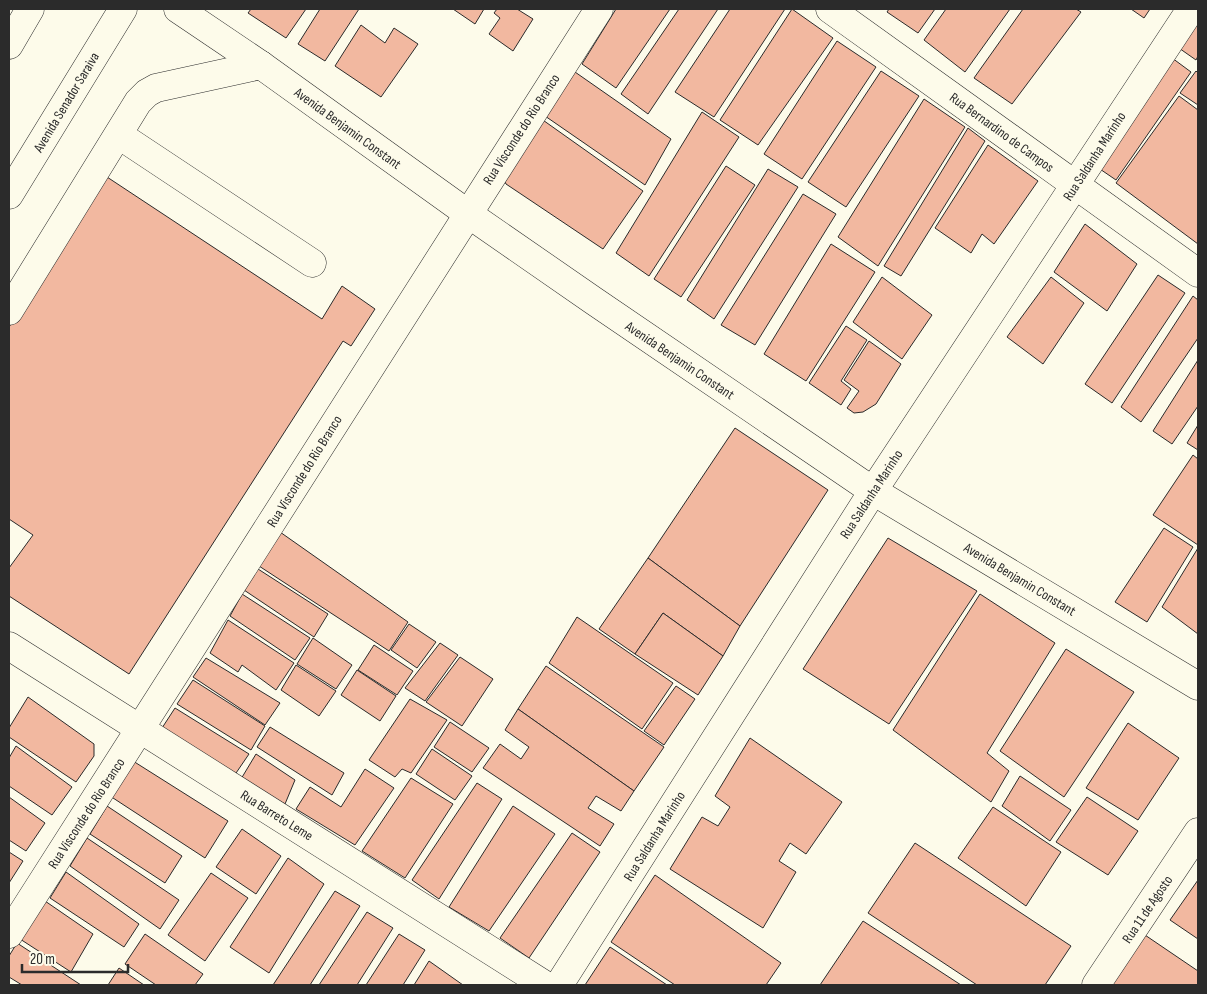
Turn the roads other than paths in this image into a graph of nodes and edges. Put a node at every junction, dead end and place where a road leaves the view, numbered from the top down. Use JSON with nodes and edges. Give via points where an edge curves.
{"nodes":[{"id":1,"x":30,"y":9,"type":"edge"},
{"id":2,"x":122,"y":9,"type":"edge"},
{"id":3,"x":178,"y":9,"type":"edge"},
{"id":4,"x":599,"y":9,"type":"edge"},
{"id":5,"x":830,"y":9,"type":"edge"},
{"id":6,"x":1191,"y":9,"type":"edge"},
{"id":7,"x":9,"y":45,"type":"edge"},
{"id":8,"x":261,"y":65,"type":"junction"},
{"id":9,"x":119,"y":135,"type":"junction"},
{"id":10,"x":1075,"y":184,"type":"junction"},
{"id":11,"x":9,"y":195,"type":"edge"},
{"id":12,"x":467,"y":213,"type":"junction"},
{"id":13,"x":312,"y":263,"type":"dead end"},
{"id":14,"x":1198,"y":273,"type":"edge"},
{"id":15,"x":9,"y":311,"type":"edge"},
{"id":16,"x":873,"y":490,"type":"junction"},
{"id":17,"x":9,"y":646,"type":"edge"},
{"id":18,"x":1198,"y":686,"type":"edge"},
{"id":19,"x":140,"y":728,"type":"junction"},
{"id":20,"x":1198,"y":832,"type":"edge"},
{"id":21,"x":9,"y":934,"type":"edge"},
{"id":22,"x":545,"y":985,"type":"edge"},
{"id":23,"x":559,"y":985,"type":"edge"},
{"id":24,"x":1096,"y":985,"type":"edge"}],
"edges":[{"from":1,"to":7,"type":"street"},
{"from":2,"to":11,"type":"street","name":"Avenida Senador Saraiva"},
{"from":3,"to":8,"type":"street","name":"Avenida Benjamin Constant"},
{"from":4,"to":12,"type":"street","name":"Rua Visconde do Rio Branco"},
{"from":5,"to":10,"type":"street","name":"Rua Bernardino de Campos"},
{"from":6,"to":10,"type":"street","name":"Rua Saldanha Marinho"},
{"from":8,"to":9,"type":"street","via":[[156,88],[138,102]]},
{"from":8,"to":12,"type":"street","name":"Avenida Benjamin Constant"},
{"from":9,"to":13,"type":"street"},
{"from":9,"to":15,"type":"street"},
{"from":10,"to":14,"type":"street","name":"Rua Bernardino de Campos"},
{"from":10,"to":16,"type":"street","name":"Rua Saldanha Marinho"},
{"from":12,"to":16,"type":"street","name":"Avenida Benjamin Constant"},
{"from":12,"to":19,"type":"street","name":"Rua Visconde do Rio Branco"},
{"from":16,"to":18,"type":"street","name":"Avenida Benjamin Constant"},
{"from":16,"to":23,"type":"street","name":"Rua Saldanha Marinho"},
{"from":17,"to":19,"type":"street","name":"Rua Barreto Leme"},
{"from":19,"to":21,"type":"street","name":"Rua Visconde do Rio Branco"},
{"from":19,"to":22,"type":"street","name":"Rua Barreto Leme"},
{"from":20,"to":24,"type":"street","name":"Rua 11 de Agosto"}]}
